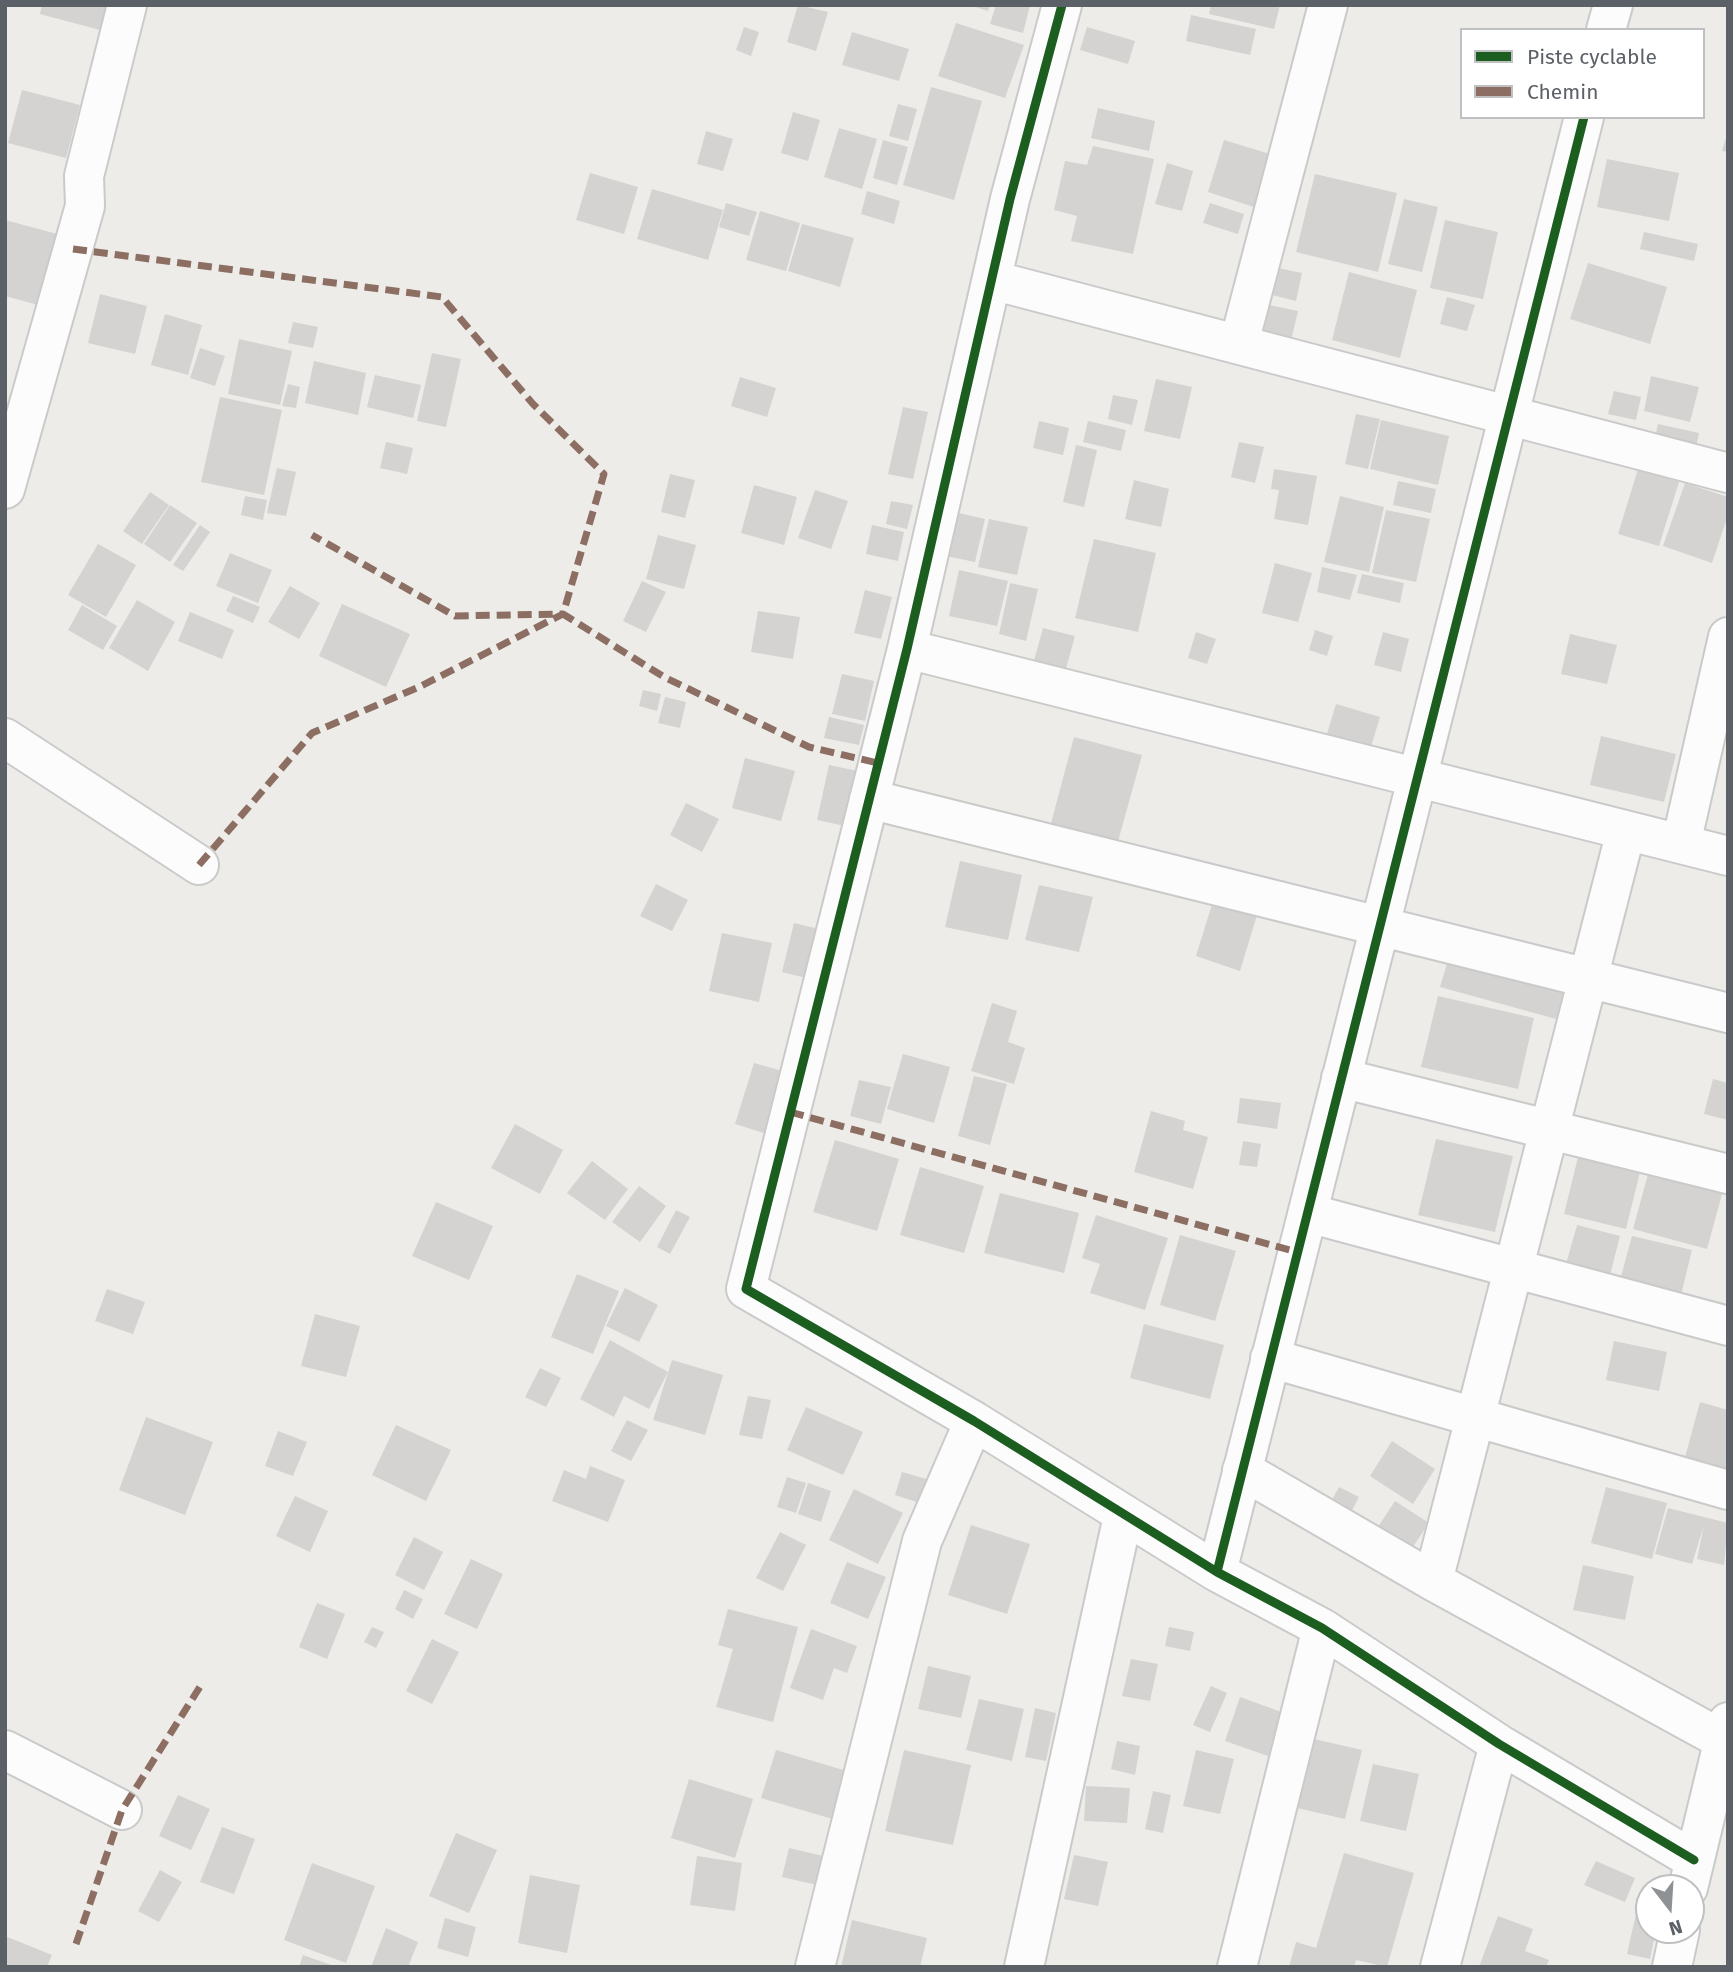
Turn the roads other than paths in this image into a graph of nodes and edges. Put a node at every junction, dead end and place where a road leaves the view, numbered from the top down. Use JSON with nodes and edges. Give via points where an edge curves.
{"nodes":[{"id":1,"x":127,"y":5,"type":"edge"},
{"id":2,"x":1062,"y":5,"type":"edge"},
{"id":3,"x":1328,"y":5,"type":"edge"},
{"id":4,"x":1613,"y":5,"type":"edge"},
{"id":5,"x":1607,"y":28,"type":"edge"},
{"id":6,"x":1583,"y":119,"type":"edge"},
{"id":7,"x":992,"y":280,"type":"junction"},
{"id":8,"x":1239,"y":344,"type":"junction"},
{"id":9,"x":1509,"y":414,"type":"junction"},
{"id":10,"x":1728,"y":473,"type":"edge"},
{"id":11,"x":5,"y":489,"type":"edge"},
{"id":12,"x":1728,"y":637,"type":"edge"},
{"id":13,"x":907,"y":649,"type":"junction"},
{"id":14,"x":5,"y":738,"type":"edge"},
{"id":15,"x":1418,"y":779,"type":"junction"},
{"id":16,"x":869,"y":799,"type":"junction"},
{"id":17,"x":1626,"y":831,"type":"junction"},
{"id":18,"x":1681,"y":844,"type":"junction"},
{"id":19,"x":1728,"y":856,"type":"edge"},
{"id":20,"x":199,"y":865,"type":"dead end"},
{"id":21,"x":1380,"y":928,"type":"junction"},
{"id":22,"x":1588,"y":980,"type":"junction"},
{"id":23,"x":1728,"y":1013,"type":"edge"},
{"id":24,"x":1342,"y":1078,"type":"junction"},
{"id":25,"x":1549,"y":1129,"type":"junction"},
{"id":26,"x":1728,"y":1174,"type":"edge"},
{"id":27,"x":1308,"y":1213,"type":"junction"},
{"id":28,"x":1514,"y":1270,"type":"junction"},
{"id":29,"x":1728,"y":1326,"type":"edge"},
{"id":30,"x":1270,"y":1358,"type":"junction"},
{"id":31,"x":1475,"y":1417,"type":"junction"},
{"id":32,"x":974,"y":1422,"type":"junction"},
{"id":33,"x":1242,"y":1470,"type":"junction"},
{"id":34,"x":1728,"y":1490,"type":"edge"},
{"id":35,"x":1123,"y":1516,"type":"junction"},
{"id":36,"x":1216,"y":1572,"type":"junction"},
{"id":37,"x":1433,"y":1581,"type":"junction"},
{"id":38,"x":1322,"y":1628,"type":"junction"},
{"id":39,"x":1726,"y":1731,"type":"edge"},
{"id":40,"x":1499,"y":1744,"type":"junction"},
{"id":41,"x":5,"y":1750,"type":"edge"},
{"id":42,"x":122,"y":1810,"type":"dead end"},
{"id":43,"x":1691,"y":1874,"type":"edge"},
{"id":44,"x":816,"y":1967,"type":"edge"},
{"id":45,"x":1024,"y":1967,"type":"edge"},
{"id":46,"x":1237,"y":1967,"type":"edge"},
{"id":47,"x":1440,"y":1967,"type":"edge"}],
"edges":[{"from":1,"to":11,"type":"street","via":[[84,176],[85,206]]},
{"from":2,"to":7,"type":"street"},
{"from":3,"to":8,"type":"street"},
{"from":4,"to":5,"type":"street"},
{"from":6,"to":9,"type":"street"},
{"from":7,"to":8,"type":"street"},
{"from":7,"to":13,"type":"street"},
{"from":8,"to":9,"type":"street"},
{"from":9,"to":10,"type":"street"},
{"from":9,"to":15,"type":"street"},
{"from":12,"to":18,"type":"street"},
{"from":13,"to":15,"type":"street"},
{"from":13,"to":16,"type":"street"},
{"from":14,"to":20,"type":"street"},
{"from":15,"to":17,"type":"street"},
{"from":15,"to":21,"type":"street"},
{"from":16,"to":21,"type":"street"},
{"from":16,"to":32,"type":"street","via":[[746,1289]]},
{"from":17,"to":18,"type":"street"},
{"from":17,"to":22,"type":"street"},
{"from":18,"to":19,"type":"street"},
{"from":21,"to":22,"type":"street"},
{"from":21,"to":24,"type":"street"},
{"from":22,"to":23,"type":"street"},
{"from":22,"to":25,"type":"street"},
{"from":24,"to":25,"type":"street"},
{"from":24,"to":27,"type":"street"},
{"from":25,"to":26,"type":"street"},
{"from":25,"to":28,"type":"street"},
{"from":27,"to":28,"type":"street"},
{"from":27,"to":30,"type":"street"},
{"from":28,"to":29,"type":"street"},
{"from":28,"to":31,"type":"street"},
{"from":30,"to":31,"type":"street"},
{"from":30,"to":33,"type":"street"},
{"from":31,"to":34,"type":"street"},
{"from":31,"to":37,"type":"street"},
{"from":32,"to":35,"type":"street"},
{"from":32,"to":44,"type":"street","via":[[922,1542]]},
{"from":33,"to":36,"type":"street"},
{"from":33,"to":37,"type":"street"},
{"from":35,"to":36,"type":"street"},
{"from":35,"to":45,"type":"street"},
{"from":36,"to":38,"type":"street"},
{"from":37,"to":39,"type":"street"},
{"from":38,"to":40,"type":"street"},
{"from":38,"to":46,"type":"street"},
{"from":39,"to":43,"type":"street"},
{"from":40,"to":43,"type":"street"},
{"from":40,"to":47,"type":"street"},
{"from":41,"to":42,"type":"street"}]}
